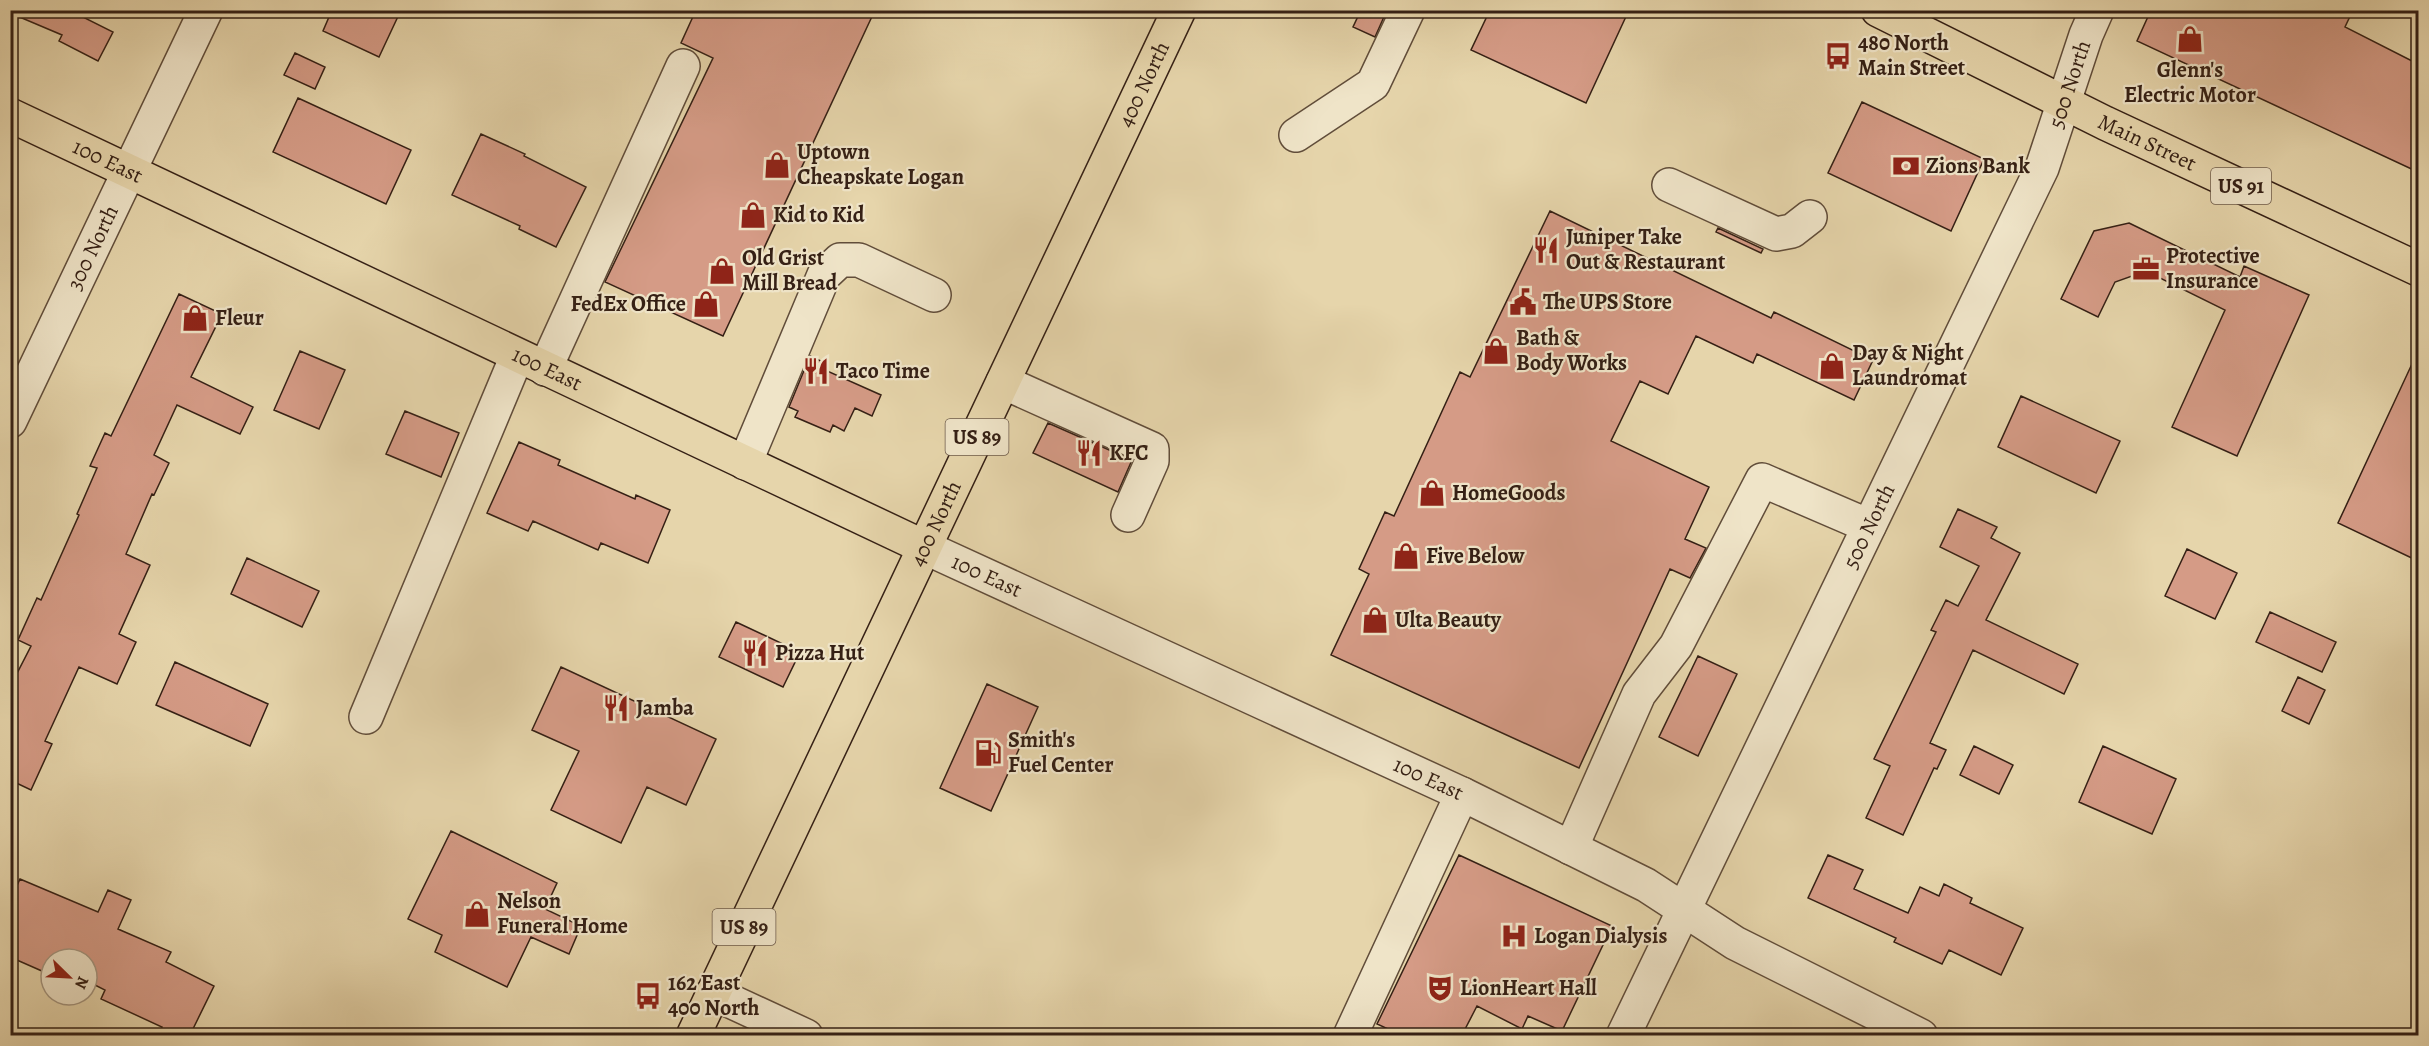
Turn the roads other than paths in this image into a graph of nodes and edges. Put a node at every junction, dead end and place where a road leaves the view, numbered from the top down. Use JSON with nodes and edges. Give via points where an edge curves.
{"nodes":[{"id":1,"x":206,"y":10,"type":"edge"},
{"id":2,"x":1179,"y":10,"type":"edge"},
{"id":3,"x":1408,"y":10,"type":"edge"},
{"id":4,"x":1878,"y":10,"type":"edge"},
{"id":5,"x":2097,"y":10,"type":"edge"},
{"id":6,"x":683,"y":66,"type":"dead end"},
{"id":7,"x":2064,"y":103,"type":"junction"},
{"id":8,"x":10,"y":115,"type":"edge"},
{"id":9,"x":1296,"y":135,"type":"dead end"},
{"id":10,"x":129,"y":172,"type":"junction"},
{"id":11,"x":1669,"y":185,"type":"dead end"},
{"id":12,"x":1810,"y":218,"type":"dead end"},
{"id":13,"x":2418,"y":270,"type":"edge"},
{"id":14,"x":934,"y":295,"type":"dead end"},
{"id":15,"x":531,"y":362,"type":"junction"},
{"id":16,"x":1003,"y":382,"type":"junction"},
{"id":17,"x":10,"y":421,"type":"edge"},
{"id":18,"x":745,"y":463,"type":"junction"},
{"id":19,"x":1128,"y":515,"type":"dead end"},
{"id":20,"x":1869,"y":526,"type":"junction"},
{"id":21,"x":924,"y":547,"type":"junction"},
{"id":22,"x":366,"y":717,"type":"dead end"},
{"id":23,"x":1462,"y":794,"type":"junction"},
{"id":24,"x":1571,"y":848,"type":"junction"},
{"id":25,"x":1683,"y":909,"type":"junction"},
{"id":26,"x":713,"y":993,"type":"junction"},
{"id":27,"x":693,"y":1035,"type":"edge"},
{"id":28,"x":806,"y":1035,"type":"edge"},
{"id":29,"x":1350,"y":1035,"type":"edge"},
{"id":30,"x":1623,"y":1035,"type":"edge"},
{"id":31,"x":1922,"y":1035,"type":"edge"}],
"edges":[{"from":1,"to":10,"type":"street","name":"300 North"},
{"from":2,"to":16,"type":"main road","name":"400 North","number":"US 89"},
{"from":3,"to":9,"type":"street","via":[[1373,84]]},
{"from":4,"to":7,"type":"main road","name":"Main Street","number":"US 91"},
{"from":5,"to":7,"type":"street","name":"500 North"},
{"from":6,"to":15,"type":"street"},
{"from":7,"to":13,"type":"main road","name":"Main Street","number":"US 91"},
{"from":7,"to":20,"type":"street","name":"500 North","via":[[2042,168]]},
{"from":8,"to":10,"type":"main road","name":"100 East"},
{"from":10,"to":15,"type":"main road","name":"100 East"},
{"from":10,"to":17,"type":"street","name":"300 North"},
{"from":11,"to":12,"type":"street","via":[[1776,234],[1792,231]]},
{"from":14,"to":18,"type":"street","via":[[859,260],[840,260],[824,275]]},
{"from":15,"to":18,"type":"main road","name":"100 East"},
{"from":15,"to":22,"type":"street"},
{"from":16,"to":19,"type":"street","via":[[1152,449],[1152,460]]},
{"from":16,"to":21,"type":"main road","name":"400 North","number":"US 89"},
{"from":18,"to":21,"type":"main road","name":"100 East"},
{"from":20,"to":24,"type":"street","via":[[1762,480],[1676,646],[1639,694]]},
{"from":20,"to":25,"type":"street","name":"500 North"},
{"from":21,"to":23,"type":"street","name":"100 East"},
{"from":21,"to":26,"type":"main road","name":"400 North","number":"US 89"},
{"from":23,"to":24,"type":"street","name":"100 East"},
{"from":23,"to":29,"type":"street"},
{"from":24,"to":25,"type":"street","name":"100 East","via":[[1646,885]]},
{"from":25,"to":30,"type":"street","name":"500 North"},
{"from":25,"to":31,"type":"street","name":"100 East","via":[[1735,943]]},
{"from":26,"to":27,"type":"main road","name":"400 North","number":"US 89"},
{"from":26,"to":28,"type":"street"}]}
